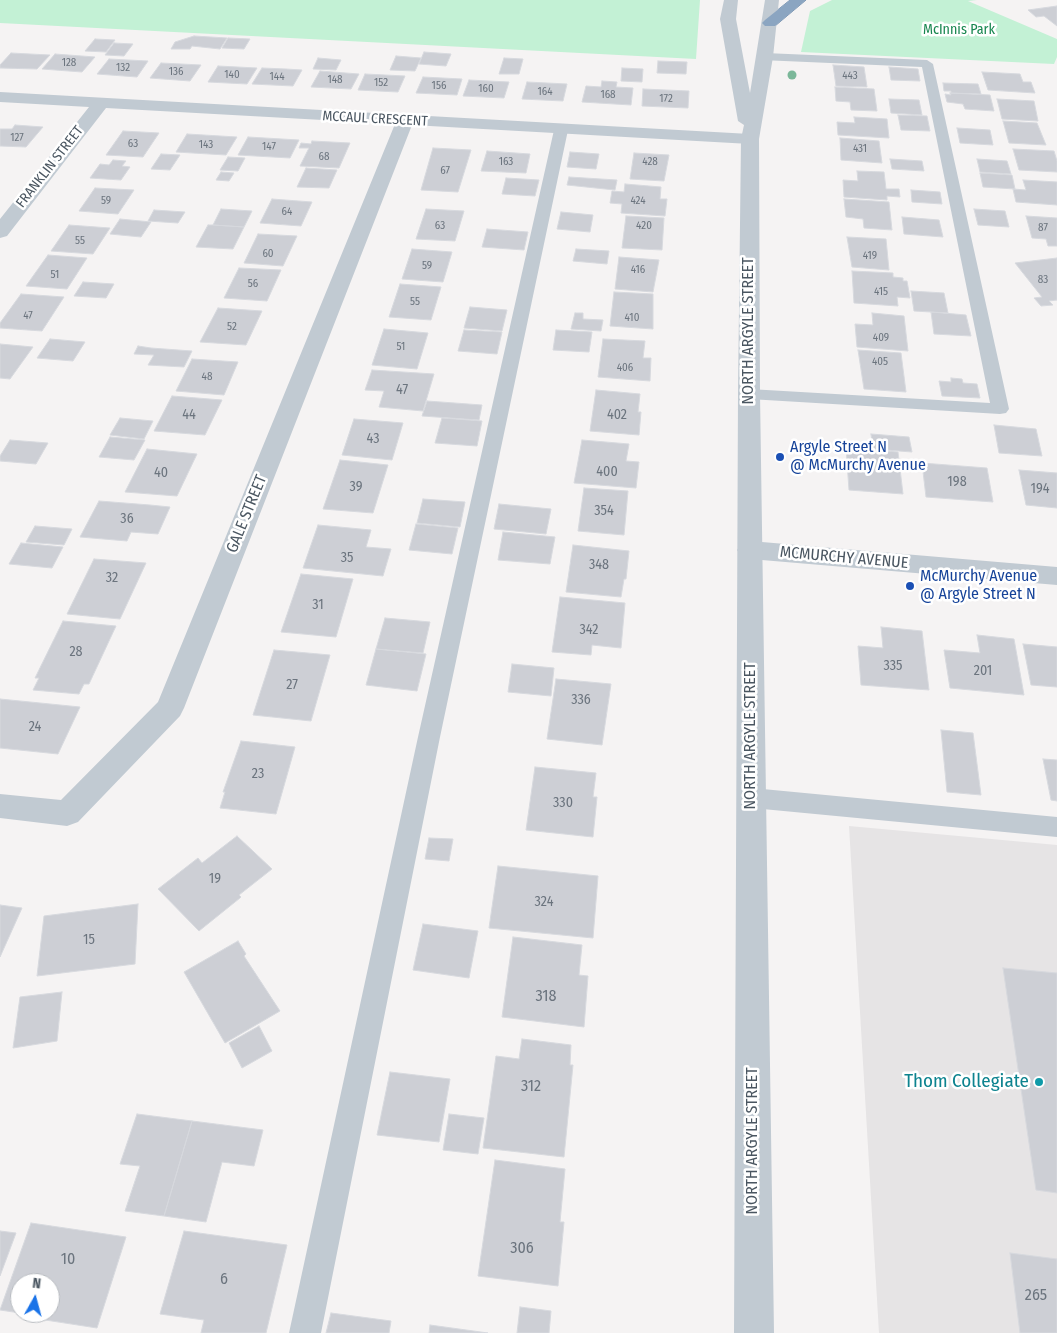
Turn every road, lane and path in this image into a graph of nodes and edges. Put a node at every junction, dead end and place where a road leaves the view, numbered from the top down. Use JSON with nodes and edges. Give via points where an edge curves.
{"nodes":[{"id":1,"x":731,"y":0,"type":"edge"},
{"id":2,"x":772,"y":0,"type":"edge"},
{"id":3,"x":799,"y":0,"type":"edge"},
{"id":4,"x":770,"y":23,"type":"junction"},
{"id":5,"x":765,"y":57,"type":"junction"},
{"id":6,"x":0,"y":97,"type":"edge"},
{"id":7,"x":101,"y":103,"type":"junction"},
{"id":8,"x":405,"y":121,"type":"junction"},
{"id":9,"x":562,"y":130,"type":"junction"},
{"id":10,"x":750,"y":139,"type":"junction"},
{"id":11,"x":0,"y":232,"type":"edge"},
{"id":12,"x":749,"y":394,"type":"junction"},
{"id":13,"x":750,"y":550,"type":"junction"},
{"id":14,"x":1057,"y":576,"type":"edge"},
{"id":15,"x":752,"y":798,"type":"junction"},
{"id":16,"x":0,"y":806,"type":"edge"},
{"id":17,"x":1057,"y":827,"type":"edge"},
{"id":18,"x":305,"y":1333,"type":"edge"},
{"id":19,"x":754,"y":1333,"type":"edge"}],
"edges":[{"from":1,"to":10,"type":"street","name":"NORTH ARGYLE STREET","via":[[728,19]]},
{"from":2,"to":4,"type":"street","name":"NORTH ARGYLE STREET"},
{"from":3,"to":4,"type":"highway"},
{"from":4,"to":5,"type":"street","name":"NORTH ARGYLE STREET"},
{"from":5,"to":10,"type":"street","name":"NORTH ARGYLE STREET"},
{"from":5,"to":12,"type":"lane","via":[[928,64],[1000,409]]},
{"from":6,"to":7,"type":"street","name":"MCCAUL CRESCENT"},
{"from":7,"to":8,"type":"street","name":"MCCAUL CRESCENT"},
{"from":7,"to":11,"type":"street","name":"FRANKLIN STREET"},
{"from":8,"to":9,"type":"street","name":"MCCAUL CRESCENT"},
{"from":8,"to":16,"type":"street","name":"GALE STREET","via":[[170,708],[67,813]]},
{"from":9,"to":10,"type":"street","name":"MCCAUL CRESCENT"},
{"from":9,"to":18,"type":"lane","via":[[429,736]]},
{"from":10,"to":12,"type":"street","name":"NORTH ARGYLE STREET"},
{"from":12,"to":13,"type":"street","name":"NORTH ARGYLE STREET"},
{"from":13,"to":14,"type":"street","name":"MCMURCHY AVENUE"},
{"from":13,"to":15,"type":"street","name":"NORTH ARGYLE STREET"},
{"from":15,"to":17,"type":"lane"},
{"from":15,"to":19,"type":"street","name":"NORTH ARGYLE STREET"}]}
